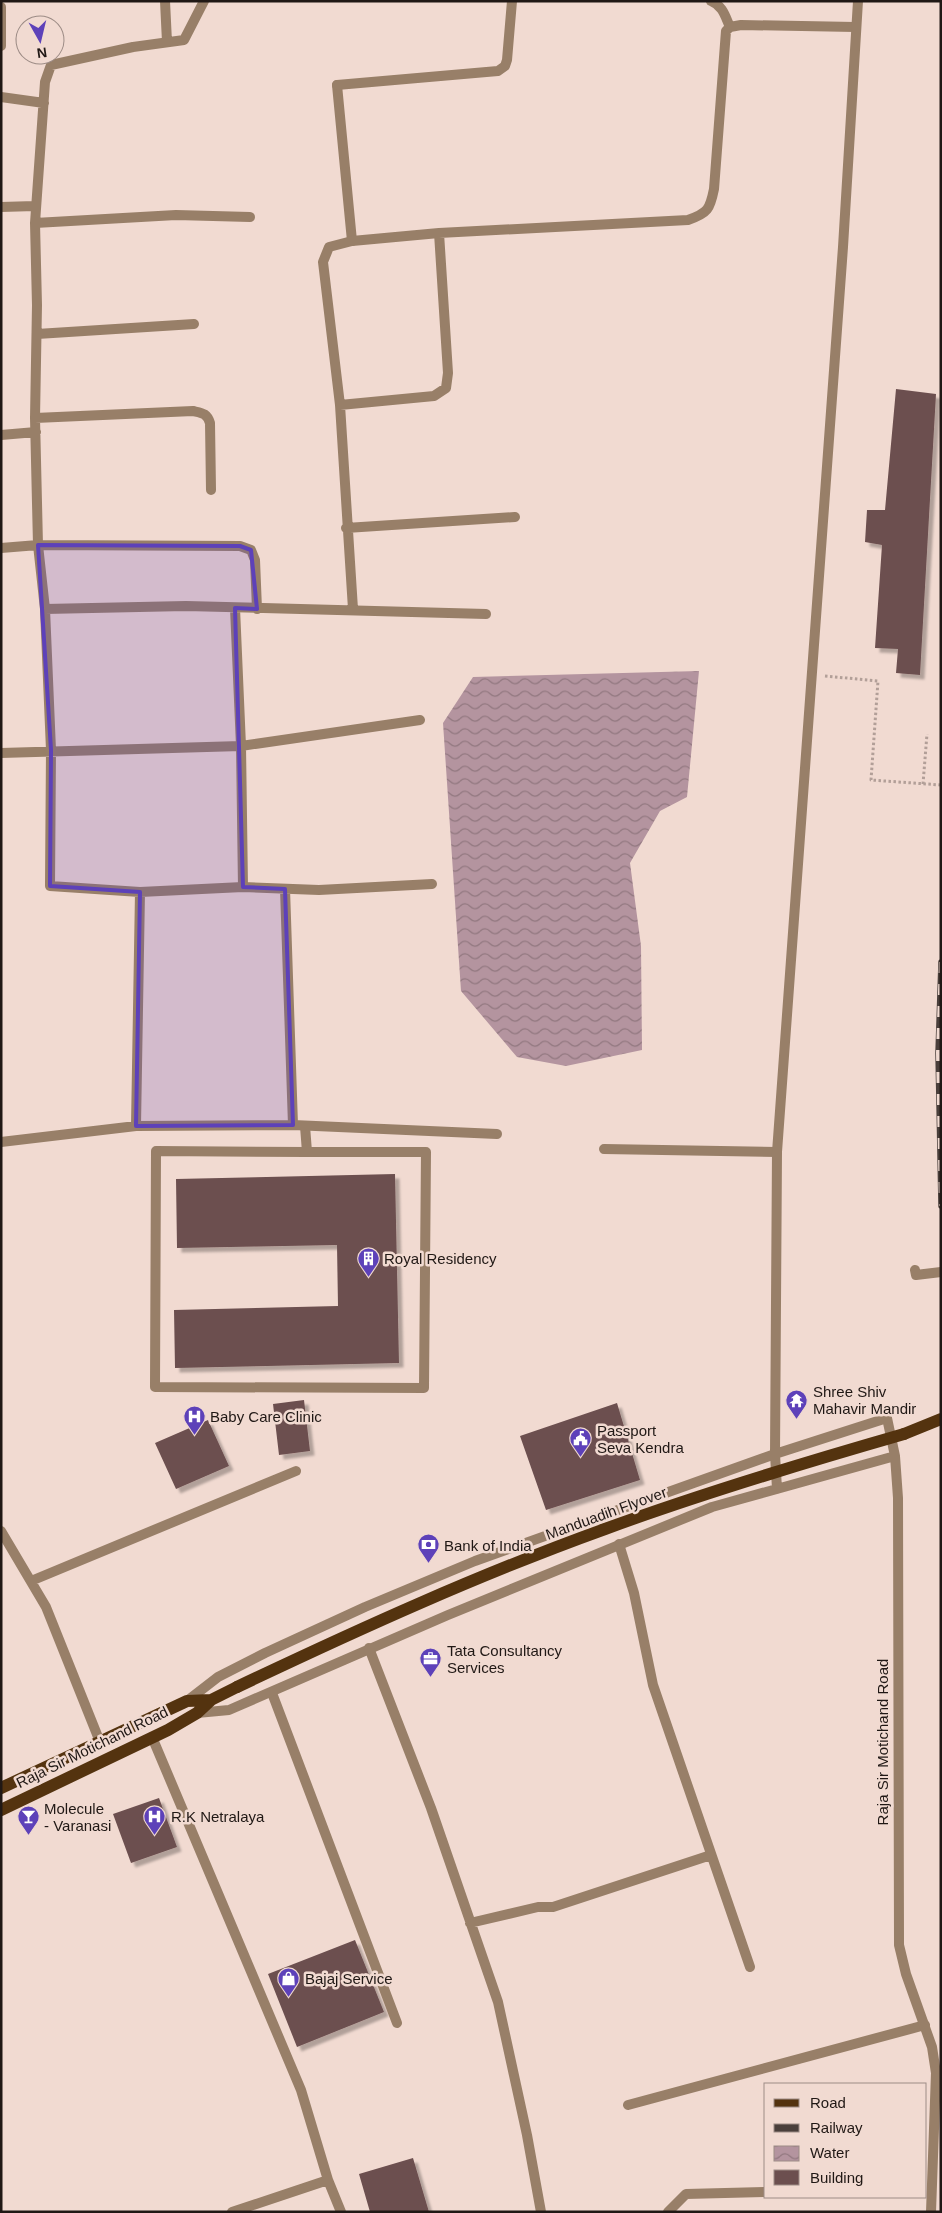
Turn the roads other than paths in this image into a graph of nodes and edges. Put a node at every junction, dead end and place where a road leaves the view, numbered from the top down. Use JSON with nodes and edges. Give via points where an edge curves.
{"nodes":[{"id":1,"x":165,"y":1,"type":"edge"},
{"id":2,"x":204,"y":1,"type":"edge"},
{"id":3,"x":512,"y":1,"type":"edge"},
{"id":4,"x":711,"y":1,"type":"edge"},
{"id":5,"x":858,"y":1,"type":"edge"},
{"id":6,"x":1,"y":7,"type":"edge"},
{"id":7,"x":856,"y":27,"type":"junction"},
{"id":8,"x":730,"y":28,"type":"junction"},
{"id":9,"x":167,"y":42,"type":"junction"},
{"id":10,"x":1,"y":46,"type":"edge"},
{"id":11,"x":1,"y":98,"type":"edge"},
{"id":12,"x":44,"y":103,"type":"junction"},
{"id":13,"x":36,"y":206,"type":"junction"},
{"id":14,"x":1,"y":207,"type":"edge"},
{"id":15,"x":250,"y":217,"type":"dead end"},
{"id":16,"x":35,"y":223,"type":"junction"},
{"id":17,"x":439,"y":234,"type":"junction"},
{"id":18,"x":352,"y":240,"type":"junction"},
{"id":19,"x":194,"y":324,"type":"dead end"},
{"id":20,"x":37,"y":334,"type":"junction"},
{"id":21,"x":340,"y":405,"type":"junction"},
{"id":22,"x":36,"y":418,"type":"junction"},
{"id":23,"x":36,"y":432,"type":"junction"},
{"id":24,"x":1,"y":436,"type":"edge"},
{"id":25,"x":211,"y":490,"type":"dead end"},
{"id":26,"x":515,"y":517,"type":"dead end"},
{"id":27,"x":346,"y":528,"type":"junction"},
{"id":28,"x":38,"y":546,"type":"junction"},
{"id":29,"x":1,"y":548,"type":"edge"},
{"id":30,"x":235,"y":608,"type":"junction"},
{"id":31,"x":45,"y":609,"type":"junction"},
{"id":32,"x":257,"y":609,"type":"junction"},
{"id":33,"x":352,"y":609,"type":"junction"},
{"id":34,"x":486,"y":614,"type":"dead end"},
{"id":35,"x":420,"y":720,"type":"dead end"},
{"id":36,"x":241,"y":746,"type":"junction"},
{"id":37,"x":51,"y":750,"type":"junction"},
{"id":38,"x":1,"y":753,"type":"edge"},
{"id":39,"x":432,"y":884,"type":"dead end"},
{"id":40,"x":244,"y":887,"type":"junction"},
{"id":41,"x":285,"y":890,"type":"junction"},
{"id":42,"x":140,"y":892,"type":"junction"},
{"id":43,"x":293,"y":1125,"type":"junction"},
{"id":44,"x":136,"y":1126,"type":"junction"},
{"id":45,"x":305,"y":1126,"type":"junction"},
{"id":46,"x":497,"y":1134,"type":"dead end"},
{"id":47,"x":1,"y":1142,"type":"edge"},
{"id":48,"x":604,"y":1149,"type":"dead end"},
{"id":49,"x":307,"y":1152,"type":"junction"},
{"id":50,"x":777,"y":1152,"type":"junction"},
{"id":51,"x":916,"y":1270,"type":"dead end"},
{"id":52,"x":941,"y":1272,"type":"edge"},
{"id":53,"x":941,"y":1419,"type":"edge"},
{"id":54,"x":775,"y":1454,"type":"junction"},
{"id":55,"x":895,"y":1456,"type":"junction"},
{"id":56,"x":296,"y":1471,"type":"dead end"},
{"id":57,"x":777,"y":1489,"type":"junction"},
{"id":58,"x":1,"y":1531,"type":"edge"},
{"id":59,"x":619,"y":1544,"type":"junction"},
{"id":60,"x":31,"y":1581,"type":"junction"},
{"id":61,"x":369,"y":1648,"type":"junction"},
{"id":62,"x":272,"y":1692,"type":"junction"},
{"id":63,"x":211,"y":1700,"type":"junction"},
{"id":64,"x":187,"y":1701,"type":"junction"},
{"id":65,"x":197,"y":1713,"type":"junction"},
{"id":66,"x":152,"y":1738,"type":"junction"},
{"id":67,"x":100,"y":1742,"type":"junction"},
{"id":68,"x":1,"y":1788,"type":"edge"},
{"id":69,"x":1,"y":1810,"type":"edge"},
{"id":70,"x":710,"y":1855,"type":"junction"},
{"id":71,"x":470,"y":1923,"type":"junction"},
{"id":72,"x":750,"y":1967,"type":"dead end"},
{"id":73,"x":397,"y":2024,"type":"dead end"},
{"id":74,"x":925,"y":2025,"type":"junction"},
{"id":75,"x":628,"y":2105,"type":"dead end"},
{"id":76,"x":328,"y":2180,"type":"junction"},
{"id":77,"x":764,"y":2192,"type":"edge"},
{"id":78,"x":232,"y":2212,"type":"edge"},
{"id":79,"x":341,"y":2212,"type":"edge"},
{"id":80,"x":541,"y":2212,"type":"edge"},
{"id":81,"x":668,"y":2212,"type":"edge"},
{"id":82,"x":931,"y":2212,"type":"edge"}],
"edges":[{"from":1,"to":9,"type":"street"},
{"from":2,"to":9,"type":"street","via":[[184,40]]},
{"from":3,"to":18,"type":"street","via":[[507,60],[498,71],[337,85]]},
{"from":4,"to":8,"type":"street","via":[[723,10]]},
{"from":5,"to":7,"type":"street"},
{"from":6,"to":10,"type":"street"},
{"from":7,"to":8,"type":"street","via":[[741,25]]},
{"from":7,"to":50,"type":"street"},
{"from":8,"to":17,"type":"street","via":[[724,38],[714,189],[711,206],[703,215],[688,220]]},
{"from":9,"to":12,"type":"street","via":[[51,65],[45,82]]},
{"from":11,"to":12,"type":"street"},
{"from":12,"to":13,"type":"street"},
{"from":13,"to":14,"type":"street"},
{"from":13,"to":16,"type":"street"},
{"from":15,"to":16,"type":"street","via":[[176,215]]},
{"from":16,"to":20,"type":"street"},
{"from":17,"to":18,"type":"street"},
{"from":17,"to":21,"type":"street","via":[[448,373],[446,388],[434,396]]},
{"from":18,"to":21,"type":"street","via":[[329,247],[323,262]]},
{"from":19,"to":20,"type":"street"},
{"from":20,"to":22,"type":"street"},
{"from":21,"to":27,"type":"street"},
{"from":22,"to":23,"type":"street"},
{"from":22,"to":25,"type":"street","via":[[204,413],[210,422]]},
{"from":23,"to":24,"type":"street"},
{"from":23,"to":28,"type":"street"},
{"from":26,"to":27,"type":"street"},
{"from":27,"to":33,"type":"street"},
{"from":28,"to":29,"type":"street"},
{"from":28,"to":31,"type":"street"},
{"from":28,"to":32,"type":"street","via":[[240,546],[251,550],[255,560]]},
{"from":30,"to":31,"type":"street"},
{"from":30,"to":32,"type":"street"},
{"from":30,"to":36,"type":"street"},
{"from":31,"to":37,"type":"street"},
{"from":32,"to":33,"type":"street"},
{"from":33,"to":34,"type":"street"},
{"from":35,"to":36,"type":"street"},
{"from":36,"to":37,"type":"street"},
{"from":36,"to":40,"type":"street"},
{"from":37,"to":38,"type":"street"},
{"from":37,"to":42,"type":"street","via":[[50,886]]},
{"from":39,"to":41,"type":"street"},
{"from":40,"to":41,"type":"street"},
{"from":40,"to":42,"type":"street"},
{"from":41,"to":43,"type":"street"},
{"from":42,"to":44,"type":"street"},
{"from":43,"to":44,"type":"street"},
{"from":43,"to":45,"type":"street"},
{"from":44,"to":47,"type":"street"},
{"from":45,"to":46,"type":"street"},
{"from":45,"to":49,"type":"street"},
{"from":48,"to":50,"type":"street"},
{"from":49,"to":49,"type":"street","via":[[426,1152],[424,1388],[155,1387],[156,1151]]},
{"from":50,"to":54,"type":"street"},
{"from":51,"to":52,"type":"street","via":[[916,1275]]},
{"from":53,"to":63,"type":"main road","name":"Manduadih Flyover","bridge":true,"via":[[904,1434],[748,1479],[604,1529],[361,1628]]},
{"from":54,"to":55,"type":"street","name":"Raja Sir Motichand Road","via":[[887,1418]]},
{"from":54,"to":57,"type":"street"},
{"from":54,"to":64,"type":"street","via":[[475,1561],[365,1607],[218,1677]]},
{"from":55,"to":57,"type":"street"},
{"from":55,"to":74,"type":"street","name":"Raja Sir Motichand Road","via":[[898,1498],[899,1946]]},
{"from":56,"to":60,"type":"street"},
{"from":57,"to":59,"type":"street","via":[[712,1507]]},
{"from":58,"to":60,"type":"street"},
{"from":59,"to":61,"type":"street"},
{"from":59,"to":70,"type":"street","via":[[634,1593],[653,1685]]},
{"from":60,"to":67,"type":"street","via":[[46,1607]]},
{"from":61,"to":62,"type":"street"},
{"from":61,"to":71,"type":"street","via":[[431,1808]]},
{"from":62,"to":65,"type":"street","via":[[229,1710]]},
{"from":62,"to":73,"type":"street"},
{"from":63,"to":64,"type":"main road","name":"Manduadih Flyover"},
{"from":63,"to":65,"type":"main road","name":"Manduadih Flyover"},
{"from":64,"to":67,"type":"main road"},
{"from":65,"to":66,"type":"main road","name":"Raja Sir Motichand Road"},
{"from":66,"to":69,"type":"main road","name":"Raja Sir Motichand Road"},
{"from":66,"to":76,"type":"street","via":[[301,2090]]},
{"from":67,"to":68,"type":"main road"},
{"from":70,"to":71,"type":"street","via":[[553,1907],[538,1906]]},
{"from":70,"to":72,"type":"street"},
{"from":71,"to":80,"type":"street","via":[[498,2002]]},
{"from":74,"to":75,"type":"street"},
{"from":74,"to":82,"type":"street","name":"Raja Sir Motichand Road","via":[[936,2073]]},
{"from":76,"to":78,"type":"street"},
{"from":76,"to":79,"type":"street"},
{"from":77,"to":81,"type":"street","via":[[686,2194]]}]}
